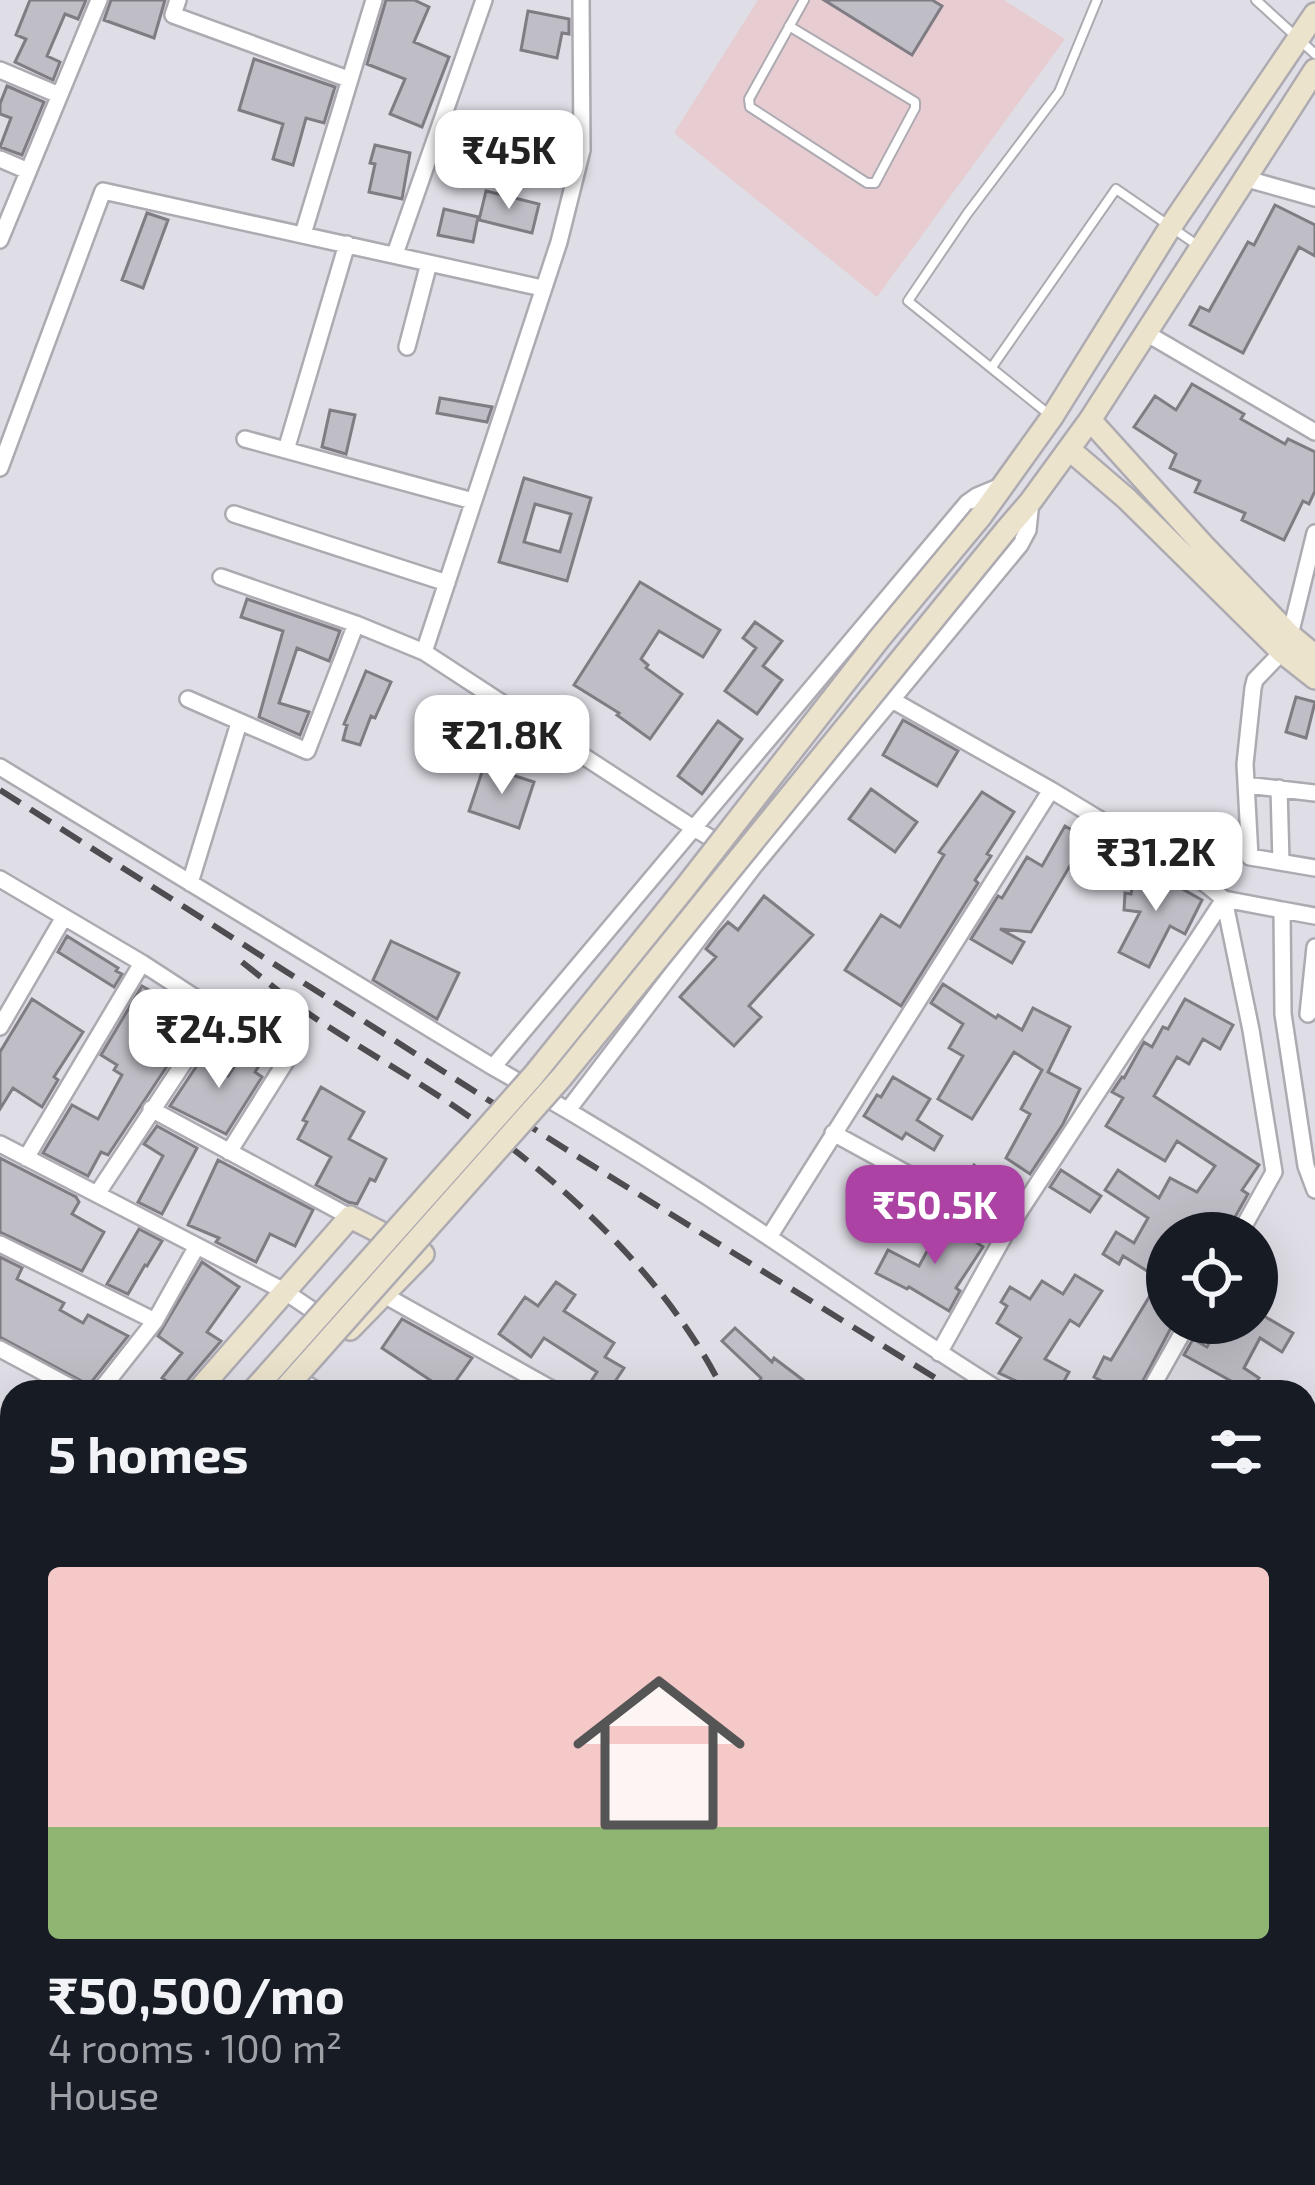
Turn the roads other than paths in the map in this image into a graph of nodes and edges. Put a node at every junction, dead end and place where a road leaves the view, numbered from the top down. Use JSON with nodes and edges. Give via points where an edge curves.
{"nodes":[{"id":1,"x":99,"y":0,"type":"edge"},
{"id":2,"x":178,"y":0,"type":"edge"},
{"id":3,"x":374,"y":0,"type":"edge"},
{"id":4,"x":484,"y":0,"type":"edge"},
{"id":5,"x":581,"y":0,"type":"edge"},
{"id":6,"x":804,"y":0,"type":"edge"},
{"id":7,"x":1096,"y":0,"type":"edge"},
{"id":8,"x":1256,"y":0,"type":"edge"},
{"id":9,"x":1315,"y":14,"type":"edge"},
{"id":10,"x":789,"y":26,"type":"junction"},
{"id":11,"x":1307,"y":47,"type":"edge"},
{"id":12,"x":0,"y":70,"type":"edge"},
{"id":13,"x":1315,"y":70,"type":"edge"},
{"id":14,"x":348,"y":79,"type":"junction"},
{"id":15,"x":59,"y":94,"type":"junction"},
{"id":16,"x":0,"y":159,"type":"edge"},
{"id":17,"x":28,"y":171,"type":"junction"},
{"id":18,"x":1247,"y":179,"type":"junction"},
{"id":19,"x":1315,"y":198,"type":"edge"},
{"id":20,"x":1171,"y":226,"type":"junction"},
{"id":21,"x":304,"y":234,"type":"junction"},
{"id":22,"x":0,"y":240,"type":"edge"},
{"id":23,"x":347,"y":244,"type":"junction"},
{"id":24,"x":1199,"y":246,"type":"junction"},
{"id":25,"x":395,"y":254,"type":"junction"},
{"id":26,"x":429,"y":263,"type":"junction"},
{"id":27,"x":542,"y":288,"type":"junction"},
{"id":28,"x":1146,"y":333,"type":"junction"},
{"id":29,"x":407,"y":347,"type":"dead end"},
{"id":30,"x":992,"y":368,"type":"junction"},
{"id":31,"x":1052,"y":417,"type":"junction"},
{"id":32,"x":1090,"y":420,"type":"junction"},
{"id":33,"x":1315,"y":432,"type":"edge"},
{"id":34,"x":245,"y":439,"type":"dead end"},
{"id":35,"x":286,"y":450,"type":"junction"},
{"id":36,"x":1070,"y":450,"type":"junction"},
{"id":37,"x":0,"y":468,"type":"edge"},
{"id":38,"x":1004,"y":485,"type":"junction"},
{"id":39,"x":473,"y":501,"type":"junction"},
{"id":40,"x":1031,"y":501,"type":"junction"},
{"id":41,"x":234,"y":514,"type":"dead end"},
{"id":42,"x":1315,"y":533,"type":"edge"},
{"id":43,"x":221,"y":577,"type":"dead end"},
{"id":44,"x":447,"y":583,"type":"junction"},
{"id":45,"x":356,"y":624,"type":"junction"},
{"id":46,"x":1286,"y":644,"type":"junction"},
{"id":47,"x":424,"y":652,"type":"junction"},
{"id":48,"x":1315,"y":656,"type":"edge"},
{"id":49,"x":1315,"y":678,"type":"edge"},
{"id":50,"x":188,"y":699,"type":"dead end"},
{"id":51,"x":892,"y":700,"type":"junction"},
{"id":52,"x":239,"y":723,"type":"junction"},
{"id":53,"x":0,"y":767,"type":"edge"},
{"id":54,"x":1246,"y":785,"type":"junction"},
{"id":55,"x":1279,"y":788,"type":"junction"},
{"id":56,"x":1051,"y":790,"type":"junction"},
{"id":57,"x":1315,"y":793,"type":"edge"},
{"id":58,"x":692,"y":827,"type":"junction"},
{"id":59,"x":1281,"y":862,"type":"junction"},
{"id":60,"x":755,"y":865,"type":"junction"},
{"id":61,"x":1315,"y":868,"type":"edge"},
{"id":62,"x":0,"y":879,"type":"edge"},
{"id":63,"x":190,"y":883,"type":"junction"},
{"id":64,"x":1224,"y":899,"type":"junction"},
{"id":65,"x":1282,"y":910,"type":"junction"},
{"id":66,"x":1315,"y":916,"type":"edge"},
{"id":67,"x":64,"y":917,"type":"junction"},
{"id":68,"x":1315,"y":947,"type":"edge"},
{"id":69,"x":142,"y":963,"type":"junction"},
{"id":70,"x":218,"y":1011,"type":"junction"},
{"id":71,"x":1283,"y":1014,"type":"junction"},
{"id":72,"x":1311,"y":1014,"type":"edge"},
{"id":73,"x":0,"y":1027,"type":"edge"},
{"id":74,"x":493,"y":1067,"type":"junction"},
{"id":75,"x":151,"y":1108,"type":"junction"},
{"id":76,"x":568,"y":1110,"type":"junction"},
{"id":77,"x":833,"y":1132,"type":"junction"},
{"id":78,"x":0,"y":1144,"type":"edge"},
{"id":79,"x":229,"y":1152,"type":"junction"},
{"id":80,"x":26,"y":1158,"type":"junction"},
{"id":81,"x":1311,"y":1166,"type":"edge"},
{"id":82,"x":1274,"y":1172,"type":"junction"},
{"id":83,"x":1315,"y":1190,"type":"edge"},
{"id":84,"x":97,"y":1194,"type":"junction"},
{"id":85,"x":1252,"y":1212,"type":"edge"},
{"id":86,"x":350,"y":1217,"type":"junction"},
{"id":87,"x":1008,"y":1229,"type":"junction"},
{"id":88,"x":769,"y":1238,"type":"junction"},
{"id":89,"x":0,"y":1244,"type":"edge"},
{"id":90,"x":197,"y":1246,"type":"junction"},
{"id":91,"x":284,"y":1291,"type":"junction"},
{"id":92,"x":384,"y":1295,"type":"junction"},
{"id":93,"x":154,"y":1321,"type":"junction"},
{"id":94,"x":347,"y":1333,"type":"junction"},
{"id":95,"x":1176,"y":1344,"type":"edge"},
{"id":96,"x":0,"y":1349,"type":"edge"},
{"id":97,"x":939,"y":1353,"type":"junction"},
{"id":98,"x":58,"y":1380,"type":"edge"},
{"id":99,"x":107,"y":1380,"type":"edge"},
{"id":100,"x":207,"y":1380,"type":"edge"},
{"id":101,"x":263,"y":1380,"type":"edge"},
{"id":102,"x":308,"y":1380,"type":"edge"},
{"id":103,"x":308,"y":1380,"type":"edge"},
{"id":104,"x":536,"y":1380,"type":"edge"},
{"id":105,"x":983,"y":1380,"type":"edge"},
{"id":106,"x":1156,"y":1380,"type":"edge"}],
"edges":[{"from":1,"to":15,"type":"street"},
{"from":2,"to":14,"type":"street","via":[[173,15]]},
{"from":3,"to":14,"type":"street"},
{"from":4,"to":25,"type":"street"},
{"from":5,"to":27,"type":"street","via":[[582,150]]},
{"from":6,"to":10,"type":"lane"},
{"from":7,"to":30,"type":"lane","via":[[1064,83],[908,302]]},
{"from":8,"to":11,"type":"lane"},
{"from":9,"to":11,"type":"main road"},
{"from":10,"to":10,"type":"lane","via":[[750,107],[875,183],[915,102]]},
{"from":11,"to":20,"type":"main road"},
{"from":12,"to":15,"type":"street"},
{"from":13,"to":18,"type":"main road"},
{"from":14,"to":21,"type":"street"},
{"from":15,"to":17,"type":"street"},
{"from":16,"to":17,"type":"street"},
{"from":17,"to":22,"type":"street"},
{"from":18,"to":19,"type":"street"},
{"from":18,"to":24,"type":"main road"},
{"from":20,"to":24,"type":"lane"},
{"from":20,"to":30,"type":"lane","via":[[1116,189]]},
{"from":20,"to":31,"type":"main road"},
{"from":21,"to":23,"type":"street"},
{"from":21,"to":37,"type":"street","via":[[103,191]]},
{"from":23,"to":25,"type":"street"},
{"from":23,"to":35,"type":"street"},
{"from":24,"to":28,"type":"main road"},
{"from":25,"to":26,"type":"street"},
{"from":26,"to":27,"type":"street"},
{"from":26,"to":29,"type":"street"},
{"from":27,"to":39,"type":"street"},
{"from":28,"to":32,"type":"main road"},
{"from":28,"to":33,"type":"street"},
{"from":30,"to":31,"type":"lane"},
{"from":31,"to":38,"type":"main road"},
{"from":32,"to":36,"type":"main road"},
{"from":32,"to":46,"type":"main road"},
{"from":34,"to":35,"type":"street"},
{"from":35,"to":39,"type":"street"},
{"from":36,"to":40,"type":"main road"},
{"from":36,"to":46,"type":"main road"},
{"from":38,"to":58,"type":"street","via":[[968,503]]},
{"from":38,"to":101,"type":"main road","bridge":true,"via":[[533,1076]]},
{"from":39,"to":44,"type":"street"},
{"from":40,"to":51,"type":"street","via":[[1020,545]]},
{"from":40,"to":102,"type":"main road","bridge":true},
{"from":41,"to":44,"type":"street"},
{"from":42,"to":46,"type":"street"},
{"from":43,"to":45,"type":"street"},
{"from":44,"to":47,"type":"street"},
{"from":45,"to":47,"type":"street"},
{"from":45,"to":52,"type":"street","via":[[308,751]]},
{"from":46,"to":48,"type":"main road"},
{"from":46,"to":49,"type":"main road"},
{"from":46,"to":54,"type":"street","via":[[1255,680]]},
{"from":47,"to":58,"type":"street"},
{"from":50,"to":52,"type":"street"},
{"from":51,"to":56,"type":"street"},
{"from":51,"to":60,"type":"street"},
{"from":52,"to":63,"type":"street"},
{"from":53,"to":63,"type":"street"},
{"from":54,"to":55,"type":"street"},
{"from":54,"to":59,"type":"street","via":[[1250,857]]},
{"from":55,"to":57,"type":"street"},
{"from":55,"to":59,"type":"street"},
{"from":56,"to":64,"type":"street"},
{"from":56,"to":77,"type":"street"},
{"from":58,"to":60,"type":"street"},
{"from":58,"to":74,"type":"street"},
{"from":59,"to":61,"type":"street"},
{"from":60,"to":76,"type":"street"},
{"from":62,"to":67,"type":"street"},
{"from":63,"to":74,"type":"street"},
{"from":64,"to":65,"type":"street"},
{"from":64,"to":82,"type":"street"},
{"from":64,"to":87,"type":"street"},
{"from":65,"to":66,"type":"street"},
{"from":65,"to":71,"type":"street"},
{"from":67,"to":69,"type":"street"},
{"from":67,"to":73,"type":"street"},
{"from":68,"to":72,"type":"street"},
{"from":69,"to":70,"type":"street"},
{"from":69,"to":80,"type":"street"},
{"from":70,"to":75,"type":"street"},
{"from":70,"to":79,"type":"street","via":[[288,1058]]},
{"from":71,"to":72,"type":"street"},
{"from":71,"to":81,"type":"street"},
{"from":74,"to":76,"type":"street"},
{"from":75,"to":79,"type":"street"},
{"from":75,"to":84,"type":"street"},
{"from":76,"to":88,"type":"street"},
{"from":77,"to":87,"type":"street"},
{"from":77,"to":88,"type":"street"},
{"from":78,"to":80,"type":"street"},
{"from":79,"to":86,"type":"street"},
{"from":80,"to":84,"type":"street"},
{"from":81,"to":82,"type":"street"},
{"from":81,"to":83,"type":"street"},
{"from":82,"to":85,"type":"street"},
{"from":84,"to":90,"type":"street"},
{"from":86,"to":91,"type":"main road"},
{"from":86,"to":92,"type":"main road","via":[[423,1254]]},
{"from":87,"to":97,"type":"street"},
{"from":88,"to":97,"type":"street"},
{"from":89,"to":93,"type":"street"},
{"from":90,"to":91,"type":"street"},
{"from":90,"to":93,"type":"street"},
{"from":91,"to":94,"type":"street"},
{"from":91,"to":100,"type":"main road"},
{"from":92,"to":94,"type":"main road"},
{"from":92,"to":104,"type":"street"},
{"from":93,"to":99,"type":"street"},
{"from":94,"to":103,"type":"main road"},
{"from":95,"to":106,"type":"street"},
{"from":96,"to":98,"type":"street"},
{"from":97,"to":105,"type":"street"}]}
